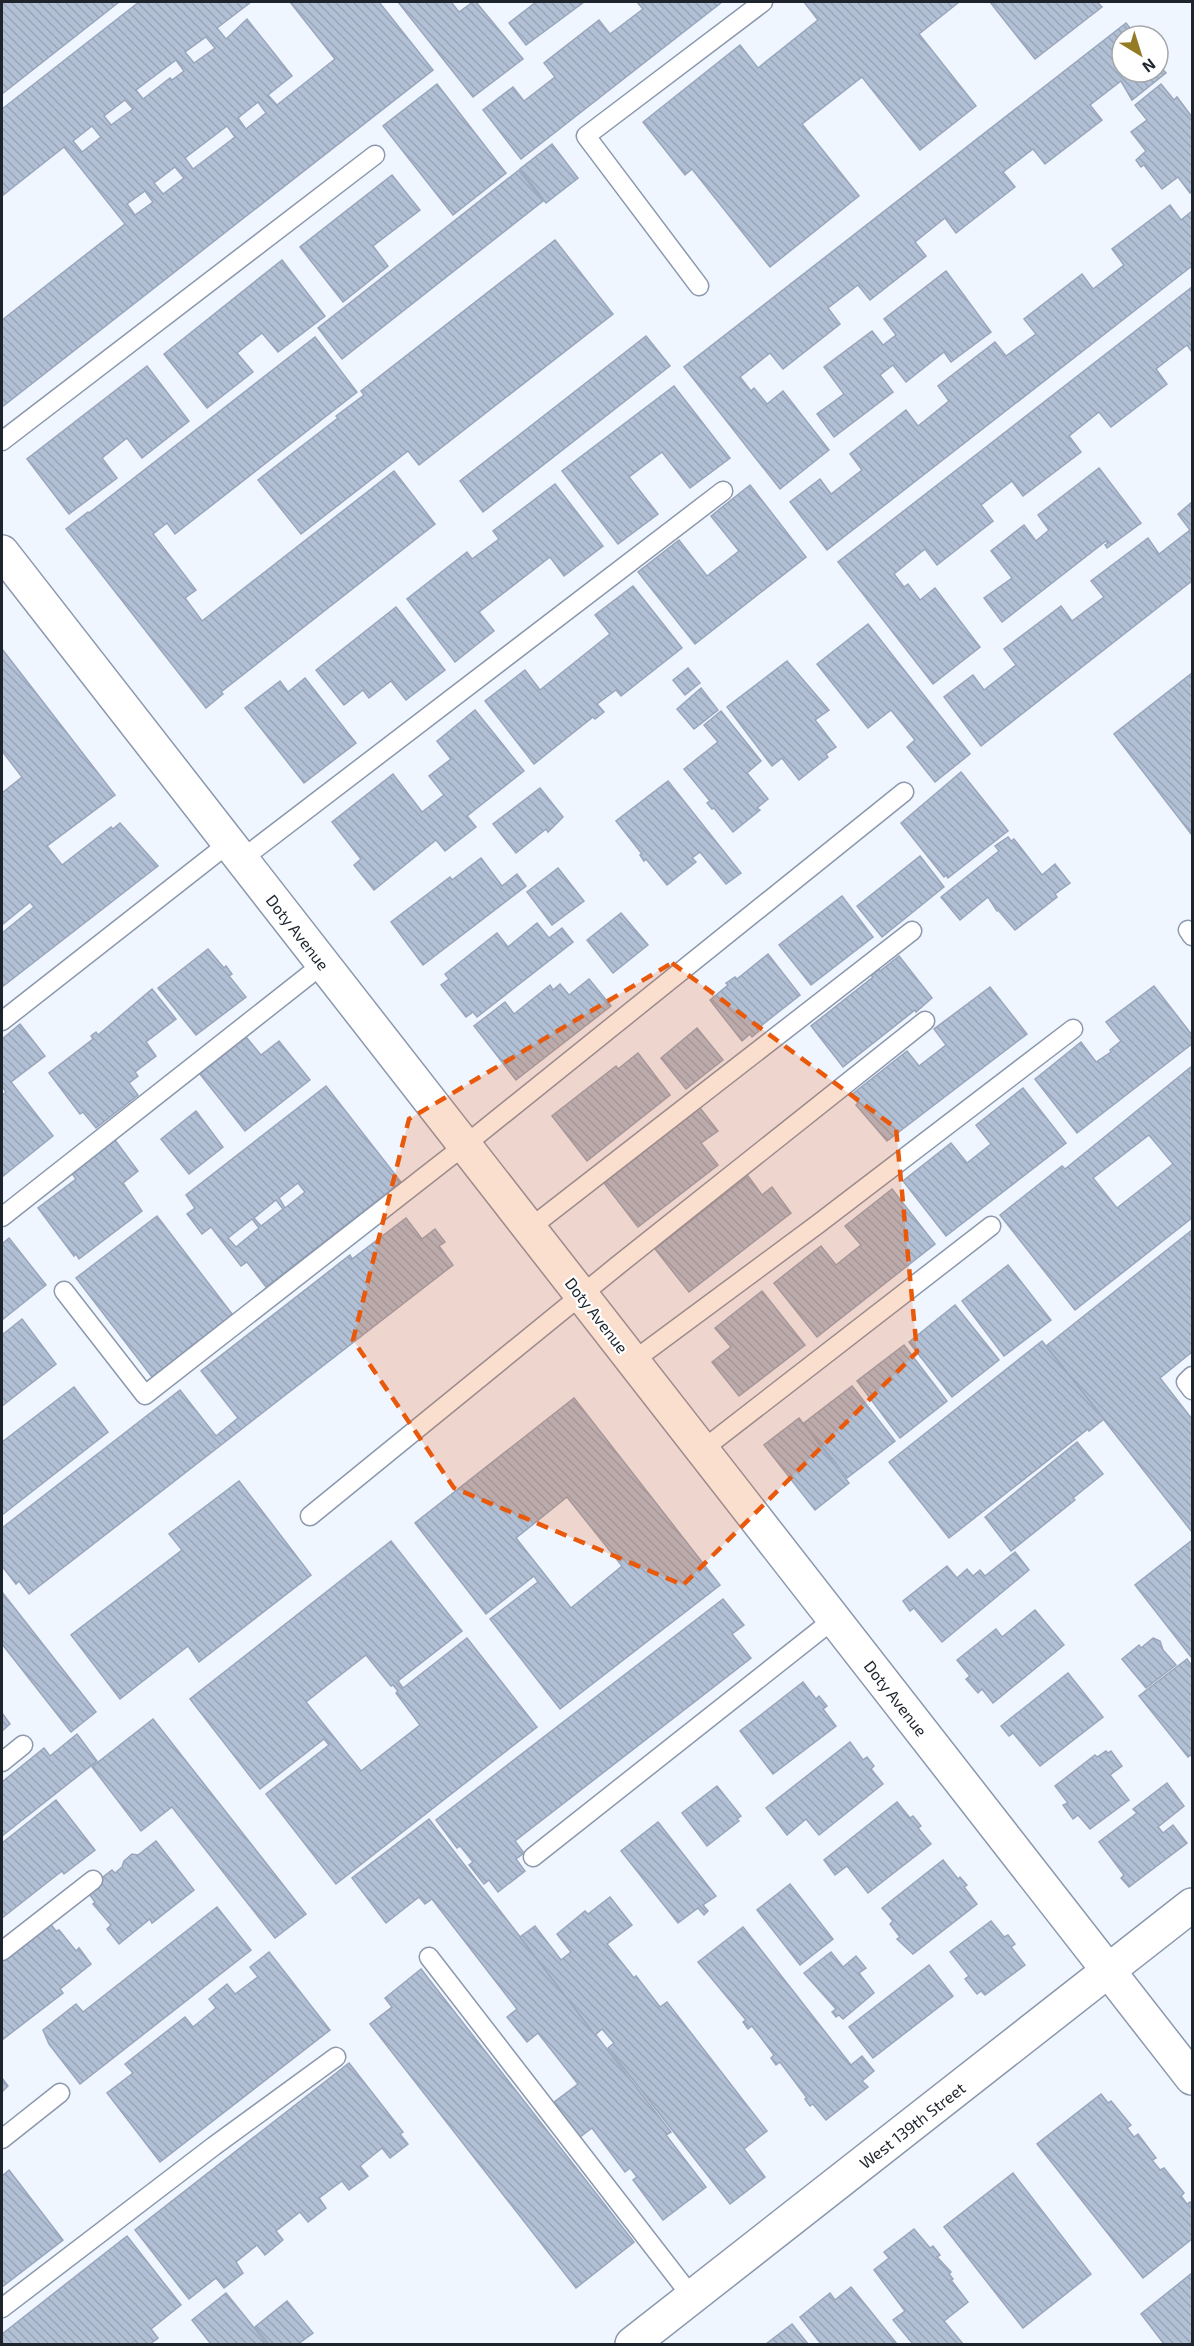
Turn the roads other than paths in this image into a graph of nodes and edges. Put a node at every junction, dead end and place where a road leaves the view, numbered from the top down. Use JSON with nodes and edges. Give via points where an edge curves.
{"nodes":[{"id":1,"x":763,"y":2,"type":"edge"},
{"id":2,"x":375,"y":155,"type":"dead end"},
{"id":3,"x":699,"y":286,"type":"dead end"},
{"id":4,"x":2,"y":441,"type":"edge"},
{"id":5,"x":723,"y":491,"type":"dead end"},
{"id":6,"x":2,"y":552,"type":"edge"},
{"id":7,"x":904,"y":792,"type":"dead end"},
{"id":8,"x":235,"y":851,"type":"junction"},
{"id":9,"x":912,"y":931,"type":"dead end"},
{"id":10,"x":323,"y":964,"type":"junction"},
{"id":11,"x":2,"y":1021,"type":"edge"},
{"id":12,"x":925,"y":1021,"type":"dead end"},
{"id":13,"x":1073,"y":1029,"type":"dead end"},
{"id":14,"x":465,"y":1145,"type":"junction"},
{"id":15,"x":2,"y":1217,"type":"edge"},
{"id":16,"x":991,"y":1226,"type":"dead end"},
{"id":17,"x":530,"y":1228,"type":"junction"},
{"id":18,"x":64,"y":1291,"type":"dead end"},
{"id":19,"x":582,"y":1296,"type":"junction"},
{"id":20,"x":633,"y":1361,"type":"junction"},
{"id":21,"x":1192,"y":1377,"type":"edge"},
{"id":22,"x":1192,"y":1390,"type":"edge"},
{"id":23,"x":702,"y":1450,"type":"junction"},
{"id":24,"x":310,"y":1516,"type":"dead end"},
{"id":25,"x":834,"y":1619,"type":"junction"},
{"id":26,"x":23,"y":1745,"type":"dead end"},
{"id":27,"x":2,"y":1762,"type":"edge"},
{"id":28,"x":533,"y":1857,"type":"dead end"},
{"id":29,"x":93,"y":1880,"type":"dead end"},
{"id":30,"x":1192,"y":1905,"type":"edge"},
{"id":31,"x":2,"y":1952,"type":"edge"},
{"id":32,"x":429,"y":1957,"type":"dead end"},
{"id":33,"x":1109,"y":1971,"type":"junction"},
{"id":34,"x":336,"y":2057,"type":"dead end"},
{"id":35,"x":1192,"y":2078,"type":"edge"},
{"id":36,"x":60,"y":2093,"type":"dead end"},
{"id":37,"x":2,"y":2139,"type":"edge"},
{"id":38,"x":692,"y":2297,"type":"junction"},
{"id":39,"x":2,"y":2308,"type":"edge"},
{"id":40,"x":632,"y":2344,"type":"edge"}],
"edges":[{"from":1,"to":3,"type":"lane","via":[[586,136]]},
{"from":2,"to":4,"type":"lane"},
{"from":5,"to":8,"type":"lane"},
{"from":6,"to":8,"type":"street","name":"Doty Avenue"},
{"from":7,"to":14,"type":"lane"},
{"from":8,"to":10,"type":"street","name":"Doty Avenue"},
{"from":8,"to":11,"type":"lane"},
{"from":9,"to":17,"type":"lane"},
{"from":10,"to":14,"type":"street","name":"Doty Avenue"},
{"from":10,"to":15,"type":"lane"},
{"from":12,"to":19,"type":"lane"},
{"from":13,"to":20,"type":"lane"},
{"from":14,"to":17,"type":"street","name":"Doty Avenue"},
{"from":14,"to":18,"type":"lane","via":[[145,1395]]},
{"from":16,"to":23,"type":"lane"},
{"from":17,"to":19,"type":"street","name":"Doty Avenue"},
{"from":19,"to":20,"type":"street","name":"Doty Avenue"},
{"from":19,"to":24,"type":"lane"},
{"from":20,"to":23,"type":"street","name":"Doty Avenue"},
{"from":21,"to":22,"type":"lane","via":[[1186,1382]]},
{"from":23,"to":25,"type":"street","name":"Doty Avenue"},
{"from":25,"to":28,"type":"lane"},
{"from":25,"to":33,"type":"street","name":"Doty Avenue"},
{"from":26,"to":27,"type":"lane"},
{"from":29,"to":31,"type":"lane"},
{"from":30,"to":33,"type":"street","name":"West 139th Street"},
{"from":32,"to":38,"type":"lane"},
{"from":33,"to":35,"type":"street","name":"Doty Avenue"},
{"from":33,"to":38,"type":"street","name":"West 139th Street"},
{"from":34,"to":39,"type":"lane"},
{"from":36,"to":37,"type":"lane"},
{"from":38,"to":40,"type":"street","name":"West 139th Street"}]}
